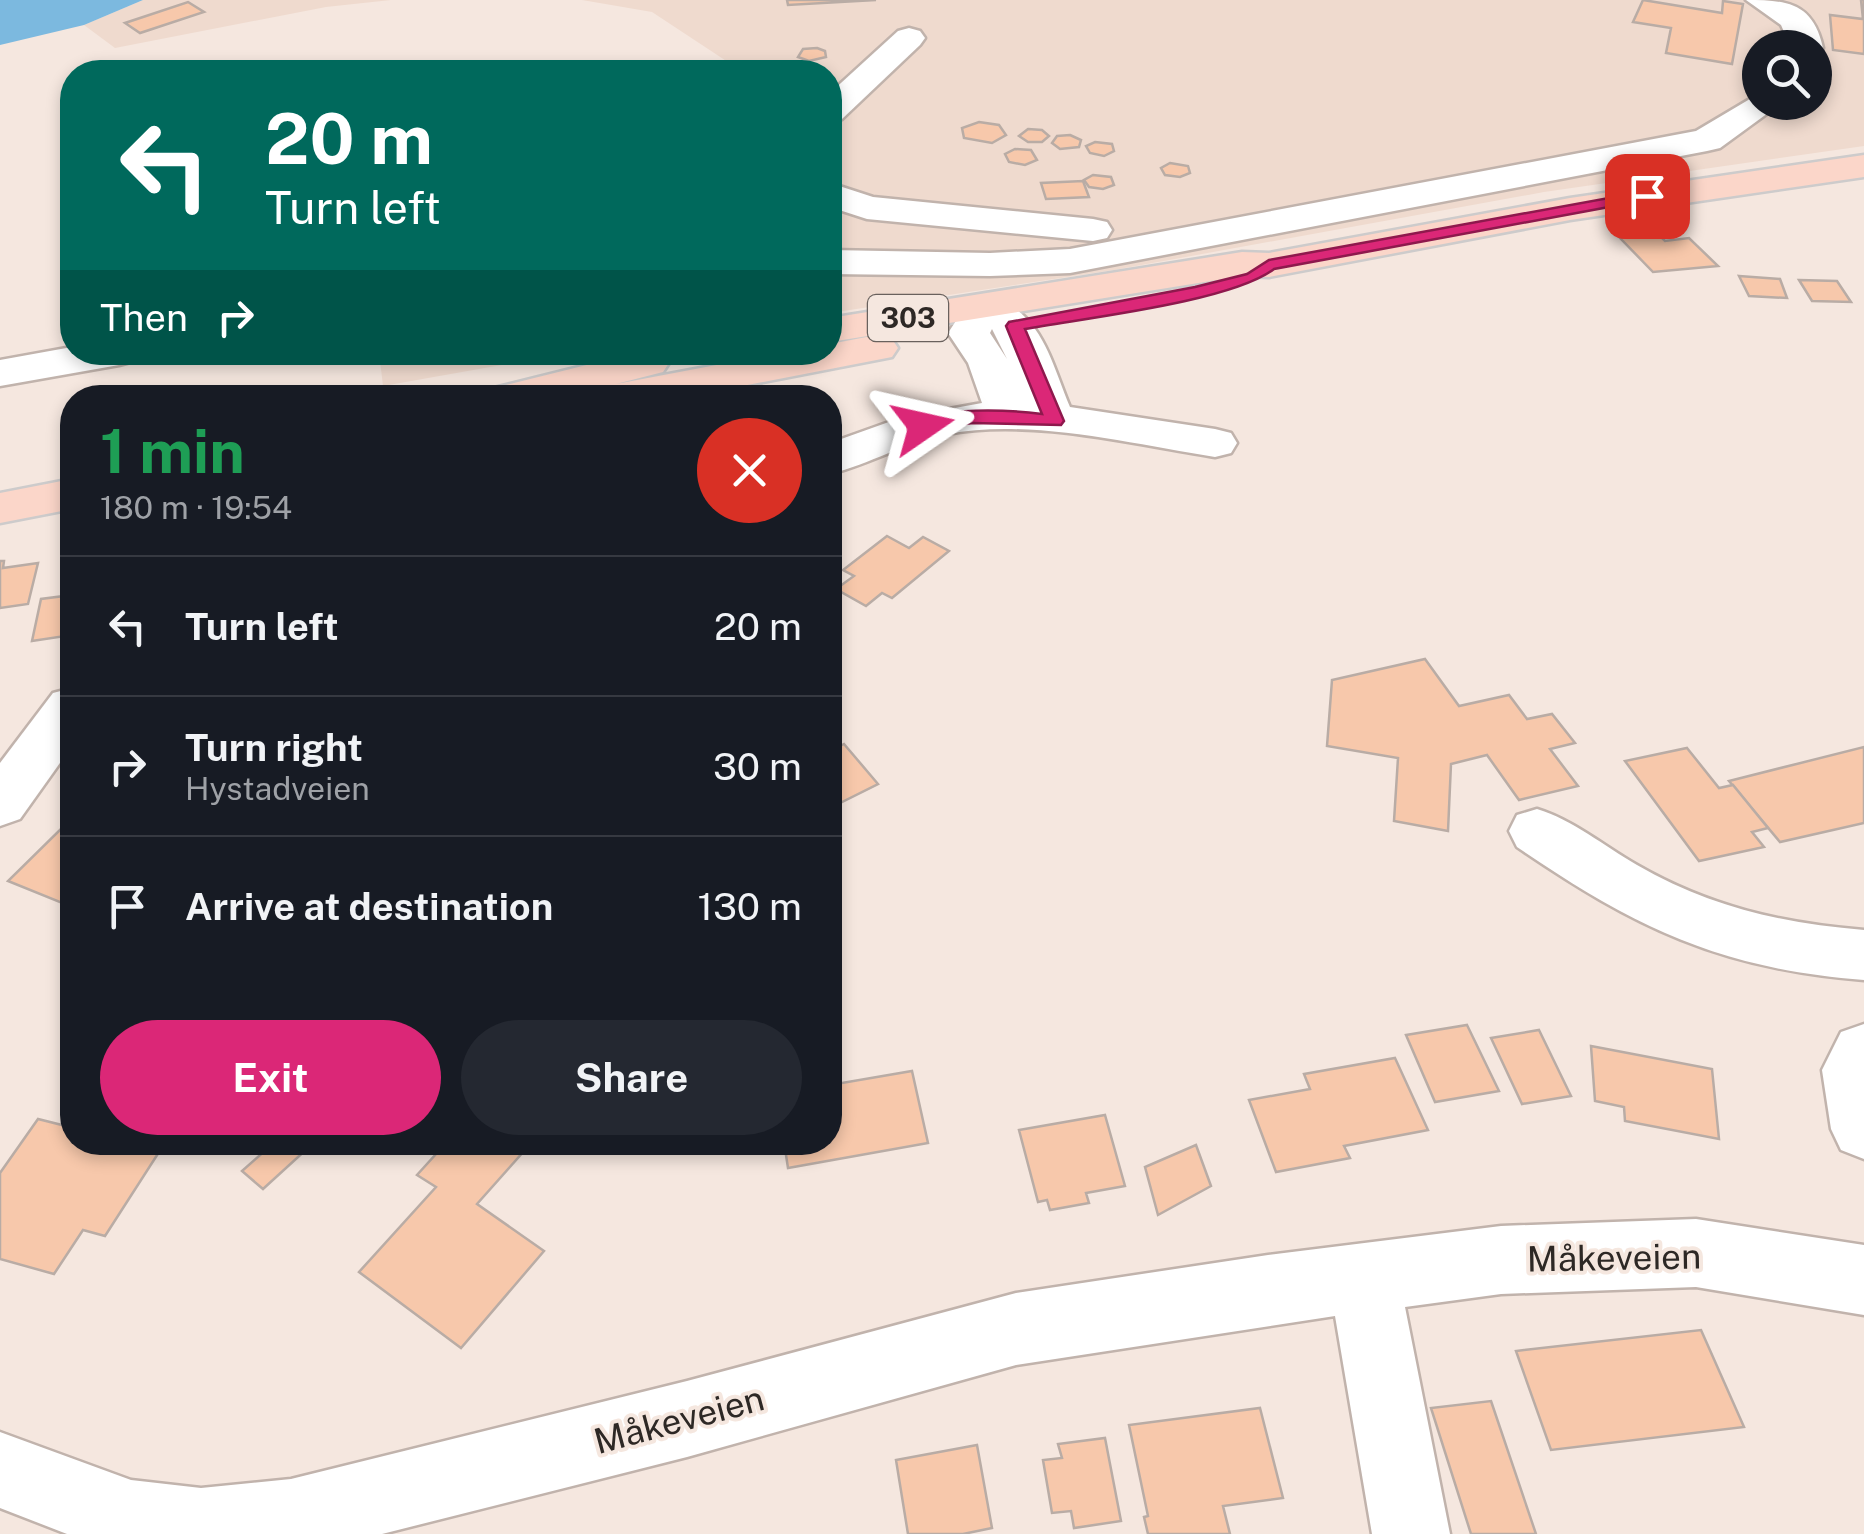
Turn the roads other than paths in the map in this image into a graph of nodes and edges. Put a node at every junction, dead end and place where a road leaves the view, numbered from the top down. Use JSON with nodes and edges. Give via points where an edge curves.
{"nodes":[{"id":1,"x":1762,"y":0,"type":"edge"},
{"id":2,"x":1804,"y":30,"type":"edge"},
{"id":3,"x":910,"y":38,"type":"dead end"},
{"id":4,"x":842,"y":101,"type":"edge"},
{"id":5,"x":1742,"y":117,"type":"edge"},
{"id":6,"x":1864,"y":166,"type":"edge"},
{"id":7,"x":842,"y":199,"type":"edge"},
{"id":8,"x":1164,"y":241,"type":"junction"},
{"id":9,"x":842,"y":262,"type":"edge"},
{"id":10,"x":990,"y":322,"type":"junction"},
{"id":11,"x":842,"y":329,"type":"edge"},
{"id":12,"x":842,"y":346,"type":"edge"},
{"id":13,"x":60,"y":363,"type":"edge"},
{"id":14,"x":645,"y":365,"type":"edge"},
{"id":15,"x":747,"y":365,"type":"edge"},
{"id":16,"x":0,"y":374,"type":"edge"},
{"id":17,"x":561,"y":385,"type":"edge"},
{"id":18,"x":664,"y":385,"type":"edge"},
{"id":19,"x":1009,"y":416,"type":"junction"},
{"id":20,"x":1054,"y":421,"type":"junction"},
{"id":21,"x":1215,"y":443,"type":"dead end"},
{"id":22,"x":842,"y":455,"type":"edge"},
{"id":23,"x":60,"y":496,"type":"edge"},
{"id":24,"x":0,"y":508,"type":"edge"},
{"id":25,"x":53,"y":762,"type":"edge"},
{"id":26,"x":0,"y":804,"type":"edge"},
{"id":27,"x":1537,"y":832,"type":"dead end"},
{"id":28,"x":1864,"y":955,"type":"edge"},
{"id":29,"x":1864,"y":1052,"type":"edge"},
{"id":30,"x":1864,"y":1129,"type":"edge"},
{"id":31,"x":1364,"y":1279,"type":"junction"},
{"id":32,"x":1864,"y":1280,"type":"edge"},
{"id":33,"x":0,"y":1470,"type":"edge"},
{"id":34,"x":1411,"y":1534,"type":"edge"}],
"edges":[{"from":1,"to":2,"type":"street"},
{"from":3,"to":4,"type":"street"},
{"from":5,"to":8,"type":"street","via":[[1707,140]]},
{"from":6,"to":10,"type":"main road","number":"303","via":[[1589,206],[1269,265],[1252,278],[1196,292]]},
{"from":7,"to":8,"type":"street"},
{"from":8,"to":9,"type":"street","via":[[1062,264]]},
{"from":10,"to":11,"type":"main road","number":"303"},
{"from":10,"to":12,"type":"main road","number":"303"},
{"from":10,"to":19,"type":"street","via":[[988,363]]},
{"from":10,"to":20,"type":"street"},
{"from":13,"to":16,"type":"street"},
{"from":14,"to":17,"type":"main road"},
{"from":15,"to":18,"type":"main road","number":"303"},
{"from":19,"to":20,"type":"street"},
{"from":19,"to":22,"type":"street","via":[[908,430]]},
{"from":20,"to":21,"type":"street"},
{"from":23,"to":24,"type":"main road"},
{"from":25,"to":26,"type":"street"},
{"from":27,"to":28,"type":"street","via":[[1677,918],[1785,949]]},
{"from":29,"to":30,"type":"street","via":[[1854,1070]]},
{"from":31,"to":32,"type":"street","name":"Måkeveien","via":[[1500,1260],[1696,1252]]},
{"from":31,"to":33,"type":"street","name":"Måkeveien","via":[[1016,1329],[291,1518],[201,1527],[131,1520]]},
{"from":31,"to":34,"type":"street"}]}
